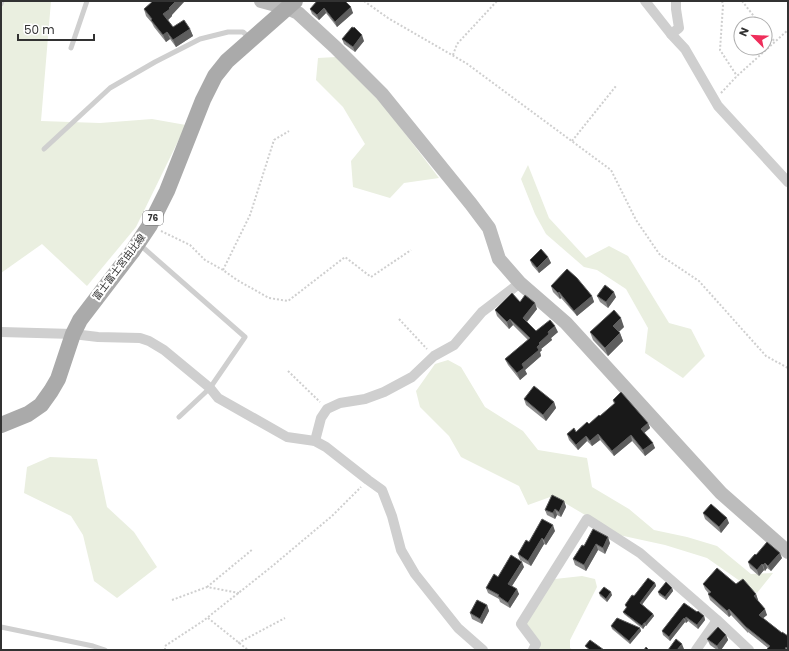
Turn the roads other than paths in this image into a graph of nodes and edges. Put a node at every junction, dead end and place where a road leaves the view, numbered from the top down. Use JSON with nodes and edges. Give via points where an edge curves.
{"nodes":[{"id":1,"x":2,"y":1,"type":"edge"},
{"id":2,"x":87,"y":1,"type":"edge"},
{"id":3,"x":261,"y":1,"type":"edge"},
{"id":4,"x":645,"y":1,"type":"edge"},
{"id":5,"x":676,"y":1,"type":"edge"},
{"id":6,"x":1,"y":4,"type":"edge"},
{"id":7,"x":291,"y":4,"type":"edge"},
{"id":8,"x":671,"y":34,"type":"junction"},
{"id":9,"x":252,"y":39,"type":"junction"},
{"id":10,"x":71,"y":48,"type":"dead end"},
{"id":11,"x":44,"y":149,"type":"dead end"},
{"id":12,"x":788,"y":182,"type":"edge"},
{"id":13,"x":138,"y":244,"type":"junction"},
{"id":14,"x":520,"y":283,"type":"junction"},
{"id":15,"x":1,"y":332,"type":"edge"},
{"id":16,"x":73,"y":334,"type":"junction"},
{"id":17,"x":210,"y":388,"type":"junction"},
{"id":18,"x":179,"y":417,"type":"dead end"},
{"id":19,"x":1,"y":425,"type":"edge"},
{"id":20,"x":315,"y":441,"type":"junction"},
{"id":21,"x":788,"y":552,"type":"edge"},
{"id":22,"x":717,"y":620,"type":"junction"},
{"id":23,"x":1,"y":627,"type":"edge"},
{"id":24,"x":104,"y":650,"type":"edge"},
{"id":25,"x":483,"y":650,"type":"edge"},
{"id":26,"x":533,"y":650,"type":"edge"},
{"id":27,"x":696,"y":650,"type":"edge"},
{"id":28,"x":749,"y":650,"type":"edge"}],
"edges":[{"from":1,"to":6,"type":"lane"},
{"from":2,"to":10,"type":"lane"},
{"from":3,"to":7,"type":"street"},
{"from":4,"to":8,"type":"street"},
{"from":5,"to":8,"type":"street","via":[[679,28]]},
{"from":7,"to":9,"type":"main road","name":"富士富士宮由比線","number":"76"},
{"from":7,"to":14,"type":"street","via":[[382,94],[489,228],[499,259]]},
{"from":8,"to":12,"type":"street","via":[[685,49],[718,106]]},
{"from":9,"to":11,"type":"lane","via":[[243,32],[228,32],[200,39],[155,62],[110,88]]},
{"from":9,"to":13,"type":"main road","name":"富士富士宮由比線","number":"76","via":[[227,61],[216,76],[203,100],[167,191]]},
{"from":13,"to":16,"type":"main road","name":"富士富士宮由比線","number":"76","via":[[80,320]]},
{"from":13,"to":17,"type":"lane","via":[[246,337]]},
{"from":14,"to":20,"type":"street","via":[[482,312],[454,346],[434,356],[412,377],[384,392],[365,399],[340,402],[327,409],[321,418]]},
{"from":14,"to":21,"type":"street","via":[[566,323],[721,492]]},
{"from":15,"to":16,"type":"street"},
{"from":16,"to":17,"type":"street","via":[[140,338],[164,350]]},
{"from":16,"to":19,"type":"main road","name":"富士富士宮由比線","number":"76","via":[[58,379],[41,405],[28,414]]},
{"from":17,"to":18,"type":"lane"},
{"from":17,"to":20,"type":"street","via":[[218,398],[287,437]]},
{"from":20,"to":25,"type":"street","via":[[382,490],[401,550],[415,574],[458,628]]},
{"from":22,"to":26,"type":"street","via":[[640,552],[587,519],[520,624],[536,644]]},
{"from":22,"to":27,"type":"street"},
{"from":22,"to":28,"type":"street"},
{"from":23,"to":24,"type":"lane"}]}
